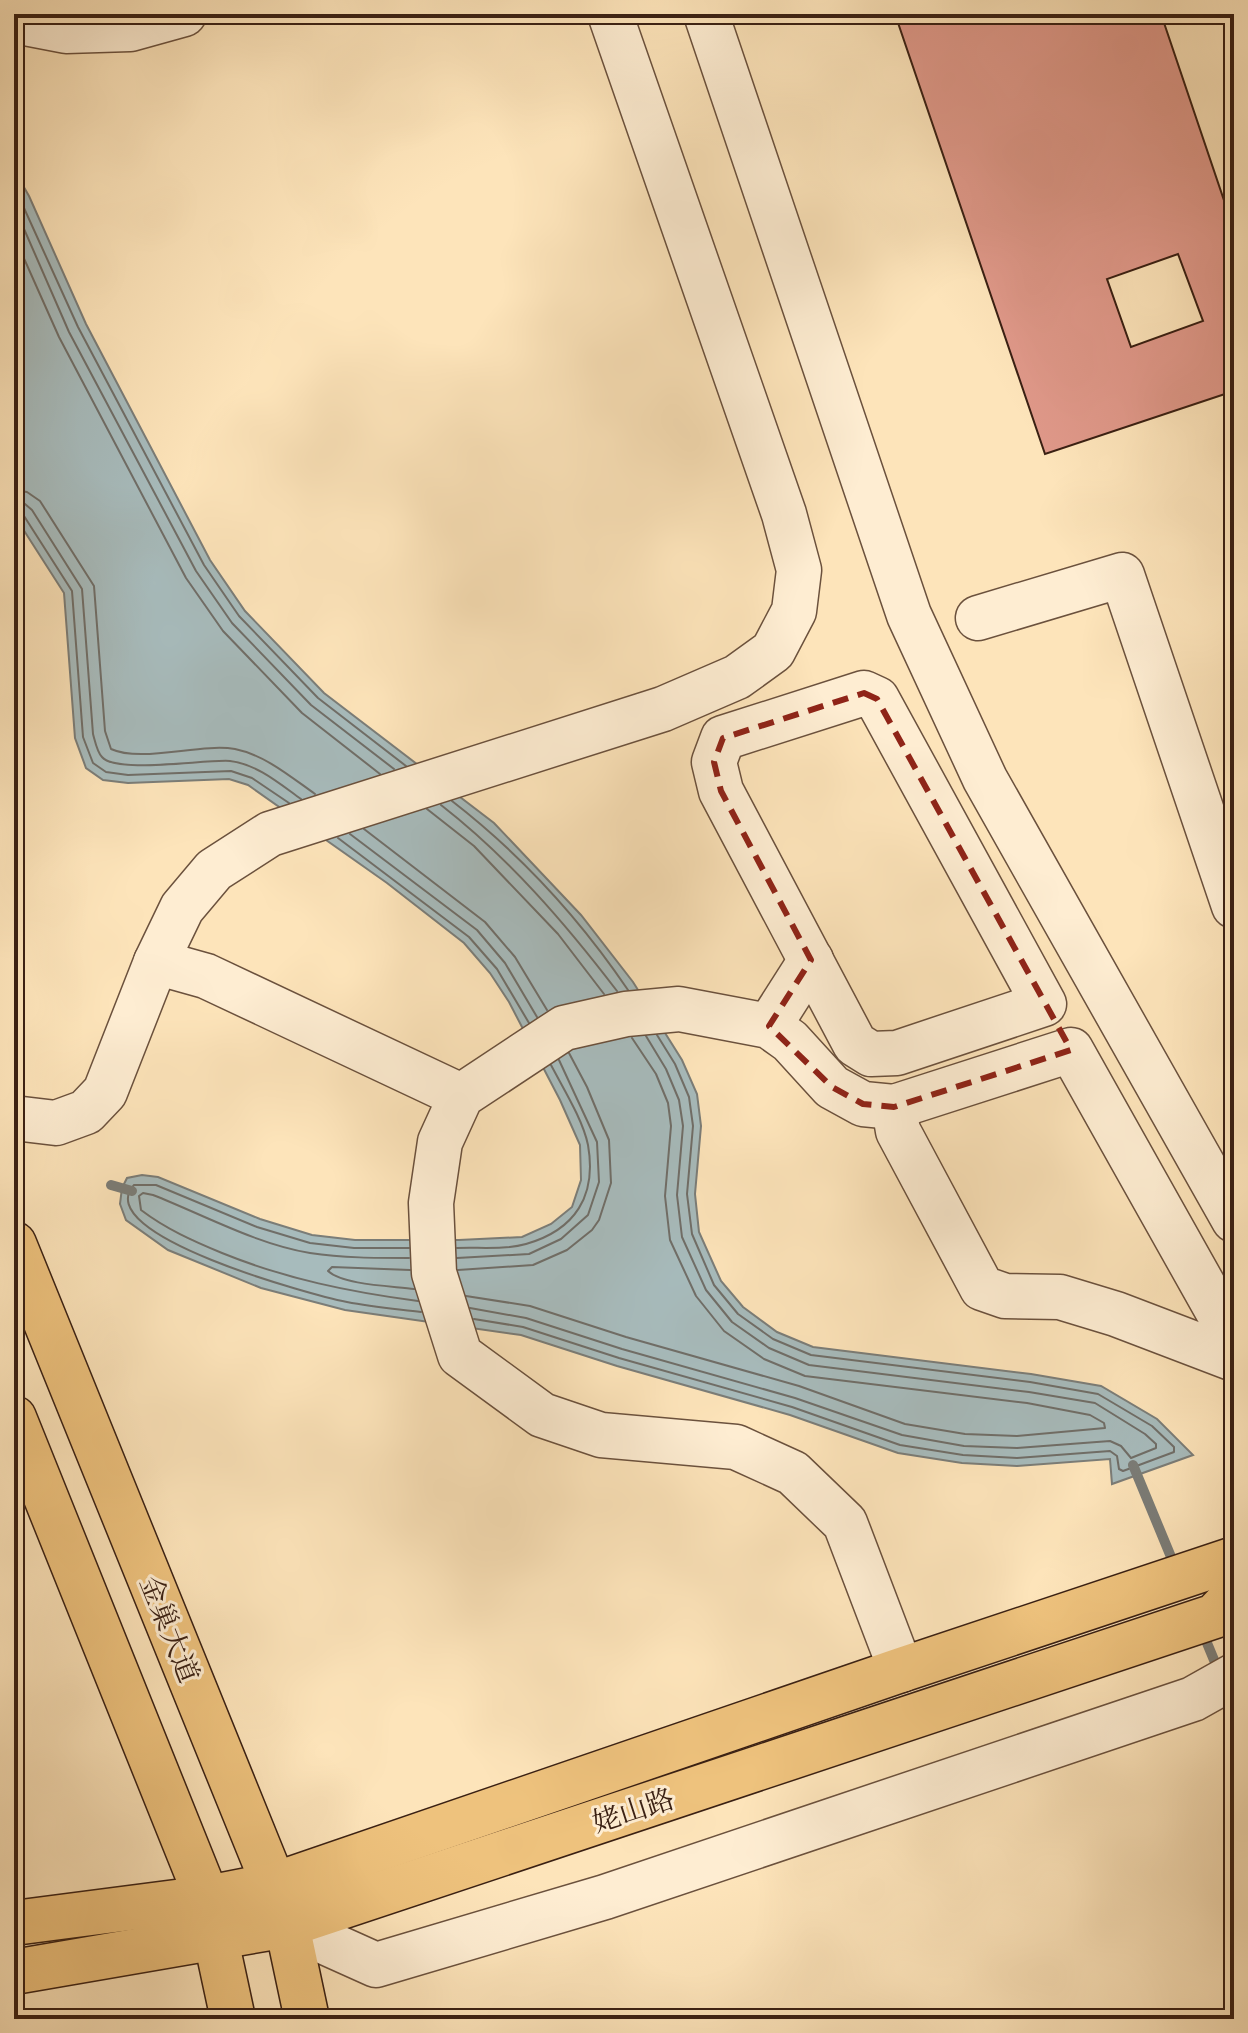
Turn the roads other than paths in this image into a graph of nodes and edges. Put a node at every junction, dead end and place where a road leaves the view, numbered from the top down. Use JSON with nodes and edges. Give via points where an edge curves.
{"nodes":[{"id":1,"x":184,"y":14,"type":"edge"},
{"id":2,"x":610,"y":14,"type":"edge"},
{"id":3,"x":706,"y":14,"type":"edge"},
{"id":4,"x":14,"y":21,"type":"edge"},
{"id":5,"x":978,"y":618,"type":"dead end"},
{"id":6,"x":1234,"y":906,"type":"edge"},
{"id":7,"x":811,"y":960,"type":"junction"},
{"id":8,"x":156,"y":962,"type":"junction"},
{"id":9,"x":1042,"y":1005,"type":"junction"},
{"id":10,"x":769,"y":1026,"type":"junction"},
{"id":11,"x":1071,"y":1050,"type":"junction"},
{"id":12,"x":461,"y":1096,"type":"junction"},
{"id":13,"x":894,"y":1107,"type":"junction"},
{"id":14,"x":14,"y":1118,"type":"edge"},
{"id":15,"x":1234,"y":1220,"type":"edge"},
{"id":16,"x":14,"y":1244,"type":"edge"},
{"id":17,"x":1234,"y":1350,"type":"edge"},
{"id":18,"x":1234,"y":1359,"type":"edge"},
{"id":19,"x":14,"y":1418,"type":"edge"},
{"id":20,"x":1234,"y":1559,"type":"edge"},
{"id":21,"x":1234,"y":1596,"type":"edge"},
{"id":22,"x":901,"y":1670,"type":"junction"},
{"id":23,"x":1234,"y":1676,"type":"edge"},
{"id":24,"x":281,"y":1905,"type":"junction"},
{"id":25,"x":211,"y":1918,"type":"junction"},
{"id":26,"x":14,"y":1923,"type":"edge"},
{"id":27,"x":14,"y":1972,"type":"edge"},
{"id":28,"x":233,"y":2019,"type":"edge"},
{"id":29,"x":307,"y":2019,"type":"edge"}],
"edges":[{"from":1,"to":4,"type":"street","via":[[130,29],[66,31]]},
{"from":2,"to":8,"type":"street","via":[[784,514],[799,570],[794,611],[773,651],[737,677],[663,709],[270,834],[214,870],[182,908]]},
{"from":3,"to":15,"type":"street","via":[[909,615],[985,779]]},
{"from":5,"to":6,"type":"street","via":[[1122,575]]},
{"from":7,"to":9,"type":"street","via":[[855,1044],[871,1054],[897,1053]]},
{"from":7,"to":9,"type":"street","via":[[721,791],[714,762],[723,738],[864,693],[877,699]]},
{"from":7,"to":10,"type":"street"},
{"from":8,"to":12,"type":"street","via":[[206,976]]},
{"from":8,"to":14,"type":"street","via":[[105,1092],[86,1112],[56,1123]]},
{"from":9,"to":11,"type":"street"},
{"from":10,"to":12,"type":"street","via":[[679,1009],[564,1028]]},
{"from":10,"to":13,"type":"street","via":[[832,1087],[863,1104]]},
{"from":11,"to":13,"type":"street"},
{"from":11,"to":17,"type":"street","via":[[1221,1317]]},
{"from":12,"to":22,"type":"street","via":[[440,1142],[431,1203],[434,1273],[460,1355],[542,1415],[601,1435],[736,1447],[793,1473],[845,1523]]},
{"from":13,"to":18,"type":"street","via":[[898,1131],[982,1288],[1005,1296],[1060,1297]]},
{"from":16,"to":24,"type":"main road","name":"金巢大道"},
{"from":19,"to":25,"type":"main road"},
{"from":20,"to":22,"type":"main road","name":"姥山路"},
{"from":21,"to":24,"type":"main road","name":"姥山路","via":[[1215,1616]]},
{"from":22,"to":24,"type":"main road","name":"姥山路"},
{"from":23,"to":24,"type":"street","via":[[1193,1699],[605,1897],[376,1965]]},
{"from":24,"to":25,"type":"main road","name":"姥山路"},
{"from":24,"to":29,"type":"main road","name":"金巢大道"},
{"from":25,"to":26,"type":"main road","name":"姥山路"},
{"from":25,"to":27,"type":"main road","name":"姥山路"},
{"from":25,"to":28,"type":"main road"}]}
